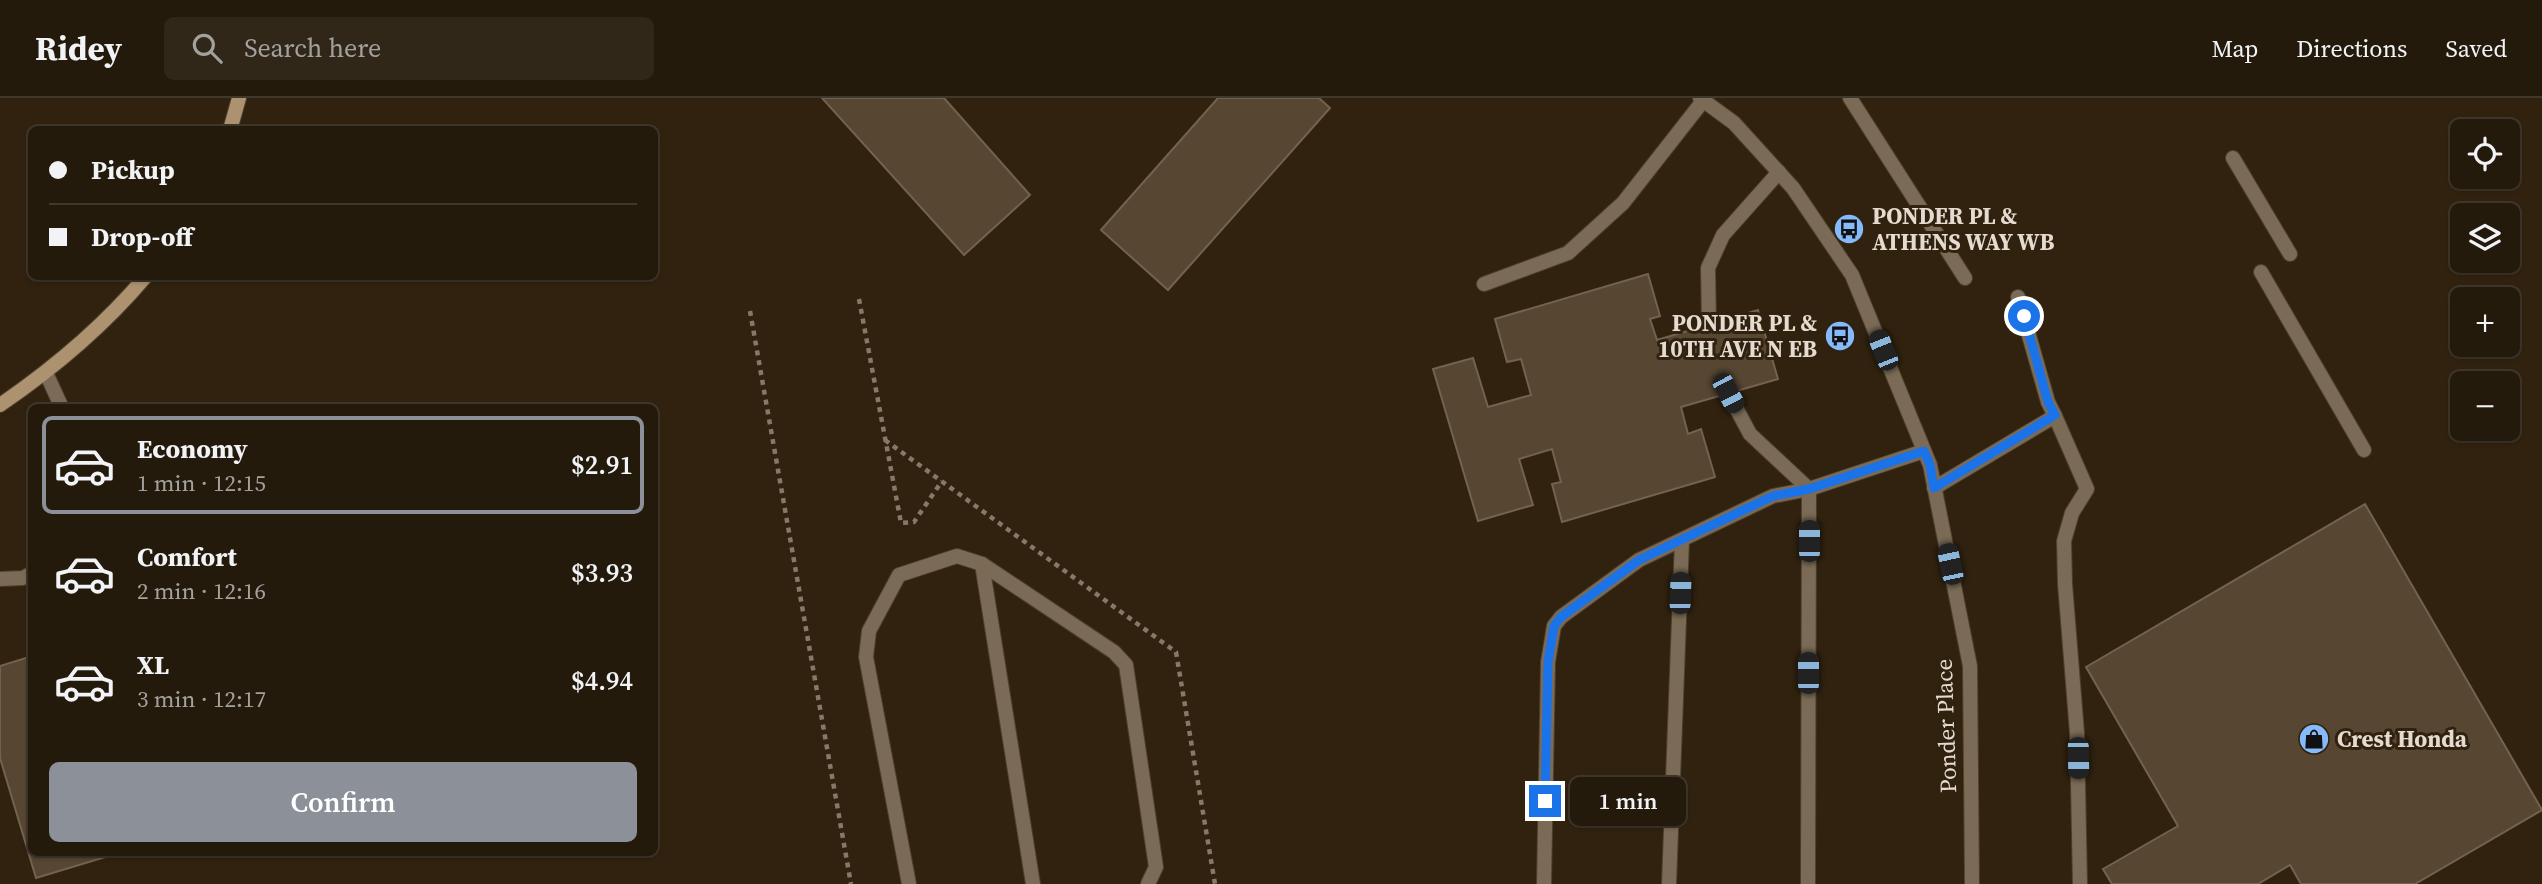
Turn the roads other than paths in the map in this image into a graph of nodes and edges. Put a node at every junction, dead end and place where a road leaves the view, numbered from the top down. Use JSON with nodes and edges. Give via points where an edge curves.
{"nodes":[{"id":1,"x":239,"y":98,"type":"edge"},
{"id":2,"x":1850,"y":98,"type":"edge"},
{"id":3,"x":1701,"y":99,"type":"edge"},
{"id":4,"x":231,"y":126,"type":"edge"},
{"id":5,"x":2233,"y":158,"type":"dead end"},
{"id":6,"x":1779,"y":172,"type":"junction"},
{"id":7,"x":2290,"y":254,"type":"dead end"},
{"id":8,"x":2261,"y":272,"type":"dead end"},
{"id":9,"x":1965,"y":278,"type":"dead end"},
{"id":10,"x":142,"y":280,"type":"edge"},
{"id":11,"x":1484,"y":284,"type":"dead end"},
{"id":12,"x":2018,"y":297,"type":"dead end"},
{"id":13,"x":1709,"y":325,"type":"dead end"},
{"id":14,"x":46,"y":373,"type":"junction"},
{"id":15,"x":1728,"y":393,"type":"dead end"},
{"id":16,"x":60,"y":404,"type":"edge"},
{"id":17,"x":0,"y":405,"type":"edge"},
{"id":18,"x":2055,"y":415,"type":"junction"},
{"id":19,"x":2364,"y":450,"type":"dead end"},
{"id":20,"x":1924,"y":451,"type":"junction"},
{"id":21,"x":1934,"y":488,"type":"junction"},
{"id":22,"x":1809,"y":489,"type":"junction"},
{"id":23,"x":1682,"y":540,"type":"junction"},
{"id":24,"x":982,"y":564,"type":"junction"},
{"id":25,"x":28,"y":575,"type":"edge"},
{"id":26,"x":0,"y":579,"type":"edge"},
{"id":27,"x":909,"y":884,"type":"edge"},
{"id":28,"x":1033,"y":884,"type":"edge"},
{"id":29,"x":1148,"y":884,"type":"edge"},
{"id":30,"x":1544,"y":884,"type":"edge"},
{"id":31,"x":1669,"y":884,"type":"edge"},
{"id":32,"x":1808,"y":884,"type":"edge"},
{"id":33,"x":1972,"y":884,"type":"edge"},
{"id":34,"x":2080,"y":884,"type":"edge"}],
"edges":[{"from":1,"to":4,"type":"street"},
{"from":2,"to":9,"type":"street"},
{"from":3,"to":6,"type":"street","name":"Ponder Place","via":[[1734,123]]},
{"from":3,"to":11,"type":"street","via":[[1623,203],[1568,253]]},
{"from":5,"to":7,"type":"street"},
{"from":6,"to":13,"type":"street","via":[[1723,235],[1708,268]]},
{"from":6,"to":20,"type":"street","name":"Ponder Place","via":[[1853,275]]},
{"from":8,"to":19,"type":"street"},
{"from":10,"to":14,"type":"street","via":[[99,327]]},
{"from":12,"to":18,"type":"street"},
{"from":14,"to":16,"type":"street"},
{"from":14,"to":17,"type":"street"},
{"from":15,"to":22,"type":"street","via":[[1750,434]]},
{"from":18,"to":21,"type":"street"},
{"from":18,"to":34,"type":"street","via":[[2087,489],[2072,513],[2064,541],[2077,733]]},
{"from":20,"to":21,"type":"street","name":"Ponder Place"},
{"from":20,"to":22,"type":"street"},
{"from":21,"to":33,"type":"street","name":"Ponder Place","via":[[1970,666]]},
{"from":22,"to":23,"type":"street","via":[[1773,496]]},
{"from":22,"to":32,"type":"street"},
{"from":23,"to":30,"type":"street","via":[[1639,560],[1554,626],[1548,662]]},
{"from":23,"to":31,"type":"street"},
{"from":24,"to":27,"type":"street","via":[[957,556],[899,575],[869,631],[866,657]]},
{"from":24,"to":28,"type":"street"},
{"from":24,"to":29,"type":"street","via":[[1114,652],[1126,665],[1156,867]]},
{"from":25,"to":26,"type":"street"}]}
